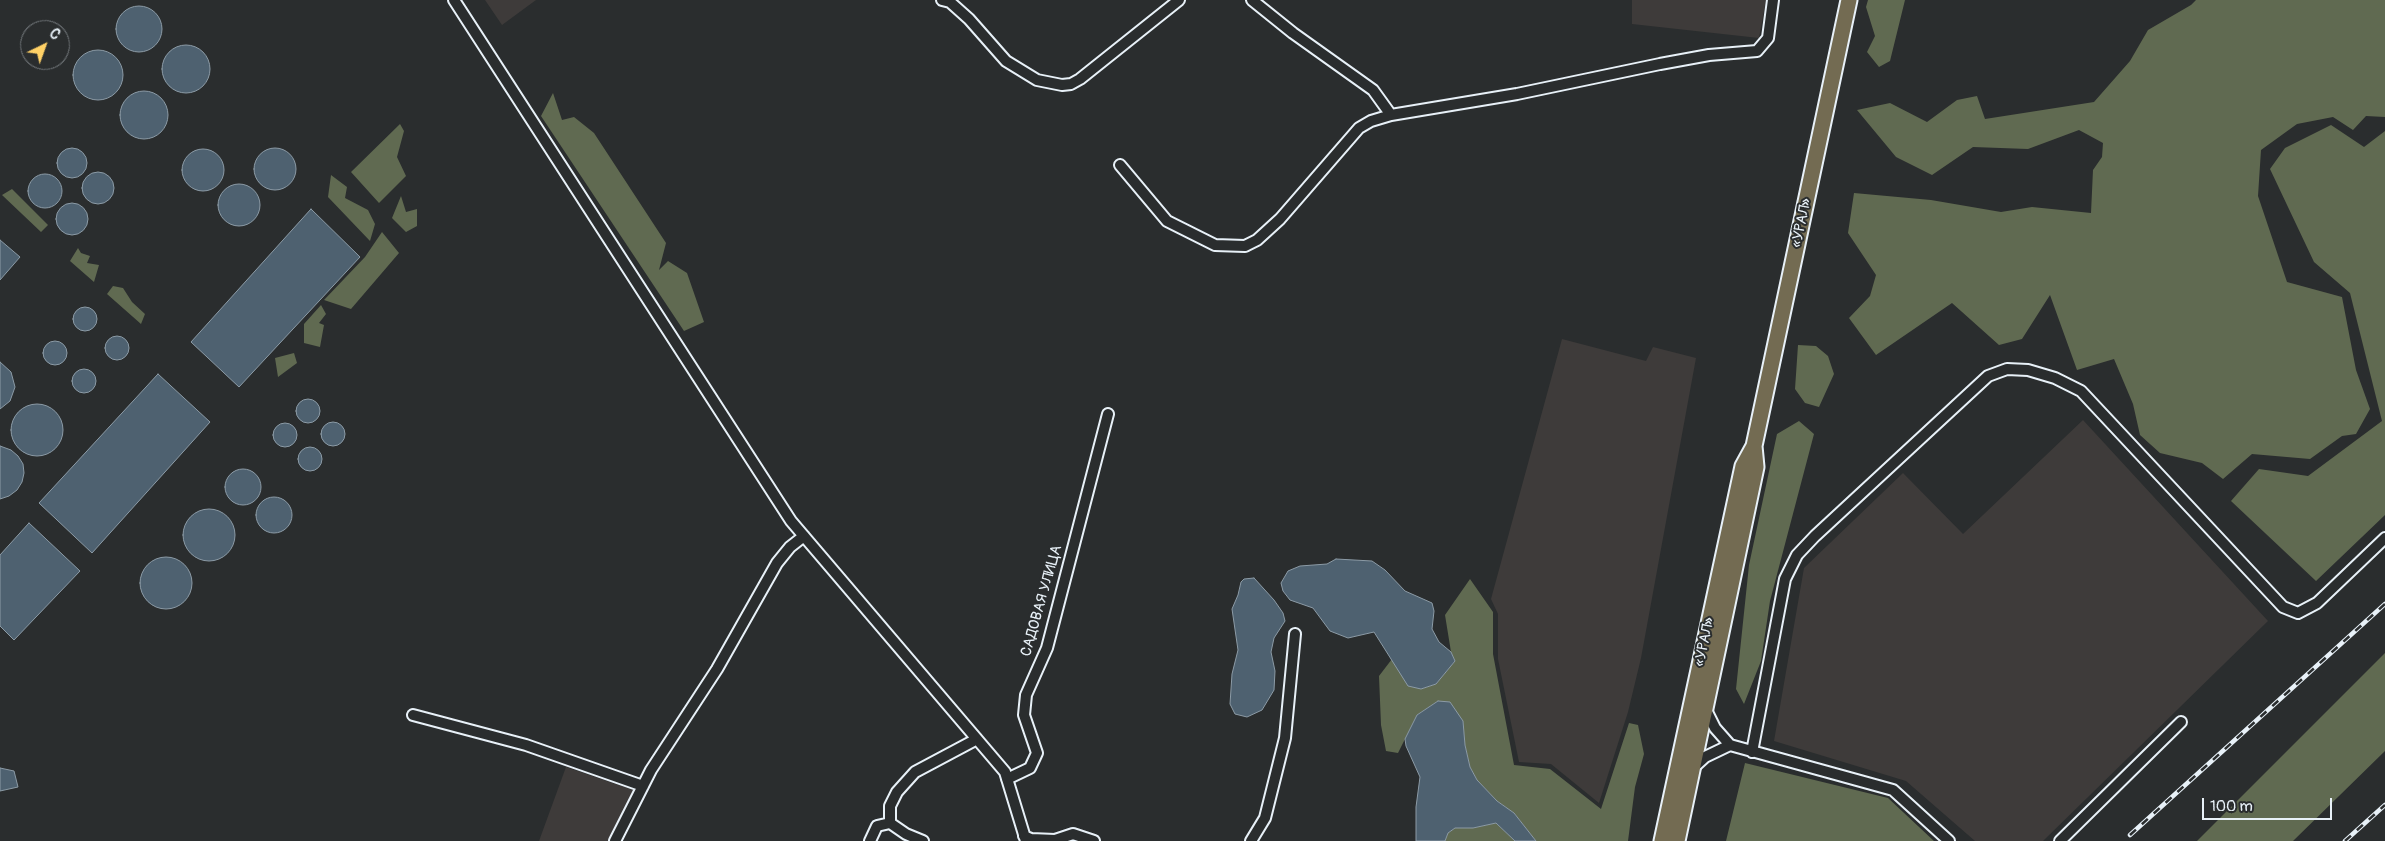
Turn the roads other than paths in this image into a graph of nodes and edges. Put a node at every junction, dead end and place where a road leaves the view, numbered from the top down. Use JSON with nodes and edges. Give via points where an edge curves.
{"nodes":[{"id":1,"x":454,"y":0,"type":"edge"},
{"id":2,"x":942,"y":0,"type":"edge"},
{"id":3,"x":1179,"y":0,"type":"edge"},
{"id":4,"x":1252,"y":0,"type":"edge"},
{"id":5,"x":1773,"y":0,"type":"edge"},
{"id":6,"x":1849,"y":0,"type":"edge"},
{"id":7,"x":1391,"y":115,"type":"junction"},
{"id":8,"x":1120,"y":165,"type":"dead end"},
{"id":9,"x":1108,"y":414,"type":"dead end"},
{"id":10,"x":1754,"y":446,"type":"junction"},
{"id":11,"x":804,"y":536,"type":"junction"},
{"id":12,"x":2385,"y":538,"type":"edge"},
{"id":13,"x":1295,"y":634,"type":"dead end"},
{"id":14,"x":1706,"y":710,"type":"junction"},
{"id":15,"x":413,"y":715,"type":"dead end"},
{"id":16,"x":2181,"y":722,"type":"dead end"},
{"id":17,"x":977,"y":739,"type":"junction"},
{"id":18,"x":1730,"y":745,"type":"junction"},
{"id":19,"x":1752,"y":752,"type":"junction"},
{"id":20,"x":1694,"y":767,"type":"junction"},
{"id":21,"x":1007,"y":779,"type":"junction"},
{"id":22,"x":643,"y":786,"type":"junction"},
{"id":23,"x":890,"y":823,"type":"junction"},
{"id":24,"x":1025,"y":838,"type":"edge"},
{"id":25,"x":614,"y":841,"type":"edge"},
{"id":26,"x":870,"y":841,"type":"edge"},
{"id":27,"x":923,"y":841,"type":"edge"},
{"id":28,"x":1094,"y":841,"type":"edge"},
{"id":29,"x":1251,"y":841,"type":"edge"},
{"id":30,"x":1662,"y":841,"type":"edge"},
{"id":31,"x":1678,"y":841,"type":"edge"},
{"id":32,"x":1949,"y":841,"type":"edge"},
{"id":33,"x":2060,"y":841,"type":"edge"}],
"edges":[{"from":1,"to":11,"type":"street","via":[[791,521]]},
{"from":2,"to":3,"type":"street","via":[[950,2],[970,19],[1006,61],[1037,80],[1062,84],[1080,79]]},
{"from":4,"to":7,"type":"street","via":[[1373,90]]},
{"from":5,"to":7,"type":"street","via":[[1768,38],[1757,51],[1709,55],[1517,94]]},
{"from":6,"to":10,"type":"highway","name":"«УРАЛ»"},
{"from":7,"to":8,"type":"street","via":[[1359,128],[1280,219],[1257,240],[1245,246],[1215,245],[1168,221]]},
{"from":9,"to":21,"type":"street","name":"САДОВАЯ УЛИЦА","via":[[1047,648],[1026,695],[1024,716],[1037,753],[1030,768]]},
{"from":10,"to":14,"type":"highway","name":"«УРАЛ»","via":[[1756,467]]},
{"from":10,"to":30,"type":"highway","name":"«УРАЛ»","via":[[1744,466]]},
{"from":11,"to":17,"type":"street"},
{"from":11,"to":22,"type":"street","via":[[777,563],[717,669]]},
{"from":12,"to":19,"type":"street","via":[[2317,603],[2298,613],[2283,607],[2081,391],[2055,378],[2028,370],[2008,369],[1988,376],[1797,555],[1784,579]]},
{"from":13,"to":29,"type":"street","via":[[1285,738],[1265,818]]},
{"from":14,"to":18,"type":"street","via":[[1715,728]]},
{"from":14,"to":20,"type":"highway","name":"«УРАЛ»"},
{"from":15,"to":22,"type":"street","via":[[526,745]]},
{"from":16,"to":33,"type":"street"},
{"from":17,"to":21,"type":"street","via":[[1005,772]]},
{"from":17,"to":23,"type":"street","via":[[915,772],[897,792],[890,806]]},
{"from":18,"to":19,"type":"street"},
{"from":18,"to":20,"type":"street","via":[[1705,757]]},
{"from":19,"to":32,"type":"street","via":[[1893,790]]},
{"from":20,"to":31,"type":"highway","name":"«УРАЛ»"},
{"from":21,"to":24,"type":"street"},
{"from":22,"to":25,"type":"street"},
{"from":23,"to":26,"type":"street","via":[[877,826]]},
{"from":23,"to":27,"type":"street"},
{"from":24,"to":28,"type":"street","via":[[1055,840],[1073,834]]}]}
